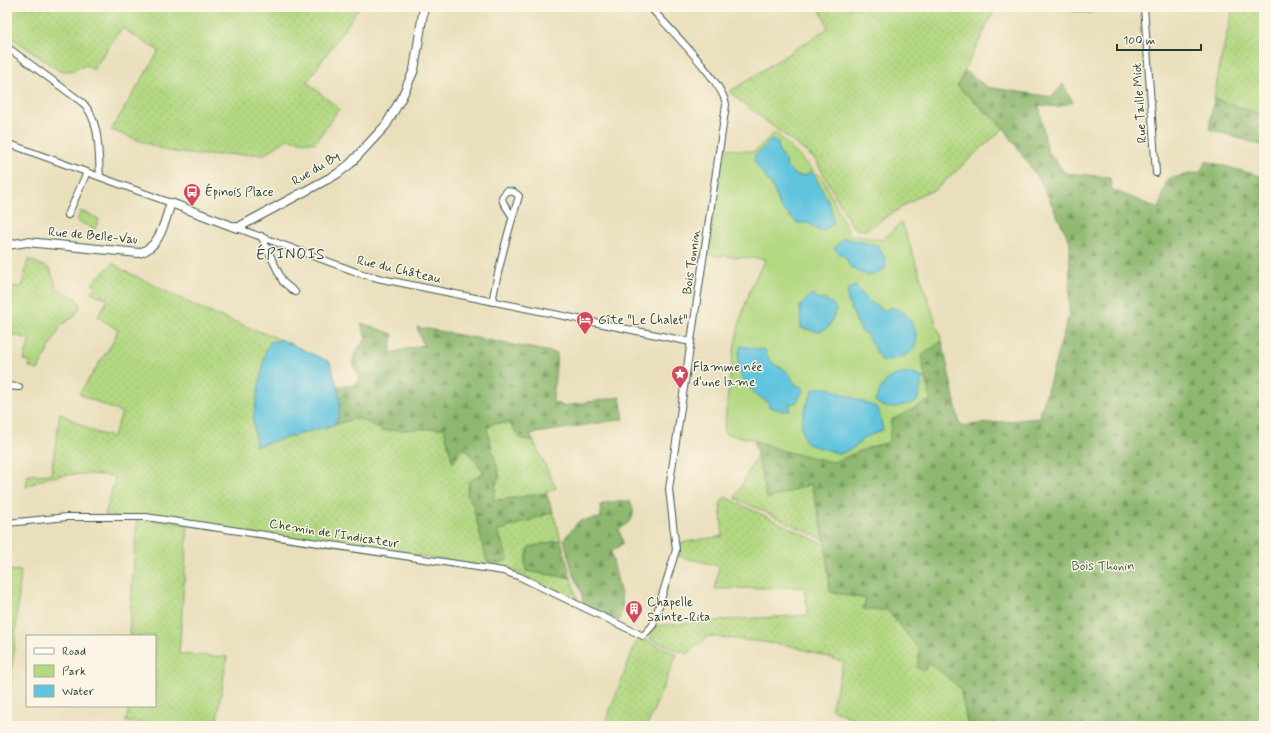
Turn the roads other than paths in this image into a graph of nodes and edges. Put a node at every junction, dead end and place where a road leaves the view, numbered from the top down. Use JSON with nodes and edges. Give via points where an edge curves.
{"nodes":[{"id":1,"x":424,"y":7,"type":"edge"},
{"id":2,"x":650,"y":7,"type":"edge"},
{"id":3,"x":1144,"y":7,"type":"edge"},
{"id":4,"x":7,"y":47,"type":"edge"},
{"id":5,"x":7,"y":143,"type":"edge"},
{"id":6,"x":86,"y":172,"type":"junction"},
{"id":7,"x":1156,"y":173,"type":"dead end"},
{"id":8,"x":100,"y":177,"type":"junction"},
{"id":9,"x":171,"y":203,"type":"junction"},
{"id":10,"x":68,"y":215,"type":"dead end"},
{"id":11,"x":512,"y":216,"type":"dead end"},
{"id":12,"x":236,"y":228,"type":"junction"},
{"id":13,"x":261,"y":236,"type":"junction"},
{"id":14,"x":7,"y":245,"type":"edge"},
{"id":15,"x":295,"y":292,"type":"dead end"},
{"id":16,"x":492,"y":302,"type":"junction"},
{"id":17,"x":691,"y":342,"type":"junction"},
{"id":18,"x":7,"y":386,"type":"edge"},
{"id":19,"x":19,"y":387,"type":"dead end"},
{"id":20,"x":7,"y":523,"type":"edge"},
{"id":21,"x":643,"y":636,"type":"joint"}],
"edges":[{"from":1,"to":12,"type":"street","name":"Rue du By","via":[[414,70],[386,125],[350,164],[337,174]]},
{"from":2,"to":17,"type":"street","name":"Bois Tonnin","via":[[701,64],[726,101]]},
{"from":3,"to":7,"type":"street","name":"Rue Taille Miot"},
{"from":4,"to":8,"type":"street","via":[[89,110],[97,136]]},
{"from":5,"to":6,"type":"street"},
{"from":6,"to":8,"type":"street"},
{"from":6,"to":10,"type":"street"},
{"from":8,"to":9,"type":"street"},
{"from":9,"to":12,"type":"street"},
{"from":9,"to":14,"type":"street","name":"Rue de Belle-Vau","via":[[157,241],[149,249],[139,253],[27,242]]},
{"from":11,"to":16,"type":"street","via":[[503,245]]},
{"from":12,"to":13,"type":"street","name":"Rue du Château"},
{"from":13,"to":15,"type":"street","via":[[283,282]]},
{"from":13,"to":16,"type":"street","name":"Rue du Château","via":[[362,274]]},
{"from":16,"to":17,"type":"street","name":"Rue du Château"},
{"from":17,"to":21,"type":"street","name":"Bois Tonnin","via":[[669,489],[676,550],[653,625]]},
{"from":18,"to":19,"type":"street"},
{"from":20,"to":21,"type":"street","name":"Chemin de l'Indicateur","via":[[67,517],[146,517],[504,571]]}]}
